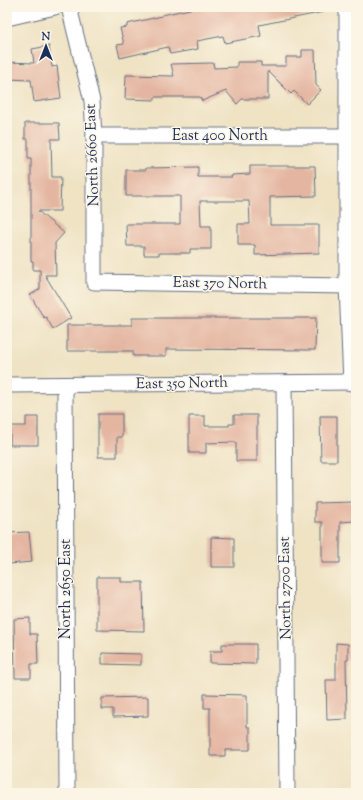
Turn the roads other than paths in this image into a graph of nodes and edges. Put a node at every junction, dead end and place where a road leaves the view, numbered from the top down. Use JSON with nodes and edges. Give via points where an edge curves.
{"nodes":[{"id":1,"x":55,"y":7,"type":"edge"},
{"id":2,"x":69,"y":7,"type":"edge"},
{"id":3,"x":347,"y":7,"type":"edge"},
{"id":4,"x":7,"y":18,"type":"edge"},
{"id":5,"x":94,"y":136,"type":"junction"},
{"id":6,"x":347,"y":136,"type":"junction"},
{"id":7,"x":94,"y":282,"type":"joint"},
{"id":8,"x":347,"y":286,"type":"junction"},
{"id":9,"x":353,"y":382,"type":"edge"},
{"id":10,"x":284,"y":383,"type":"junction"},
{"id":11,"x":7,"y":385,"type":"edge"},
{"id":12,"x":65,"y":385,"type":"junction"},
{"id":13,"x":67,"y":793,"type":"edge"},
{"id":14,"x":288,"y":793,"type":"edge"}],
"edges":[{"from":1,"to":4,"type":"street"},
{"from":2,"to":5,"type":"street","name":"North 2660 East","via":[[92,101]]},
{"from":3,"to":6,"type":"street"},
{"from":5,"to":6,"type":"street","name":"East 400 North"},
{"from":5,"to":7,"type":"street","name":"North 2660 East"},
{"from":6,"to":8,"type":"street"},
{"from":7,"to":8,"type":"street","name":"East 370 North"},
{"from":8,"to":9,"type":"street"},
{"from":9,"to":10,"type":"street","name":"East 350 North"},
{"from":10,"to":12,"type":"street","name":"East 350 North"},
{"from":10,"to":14,"type":"street","name":"North 2700 East"},
{"from":11,"to":12,"type":"street","name":"East 350 North"},
{"from":12,"to":13,"type":"street","name":"North 2650 East"}]}
